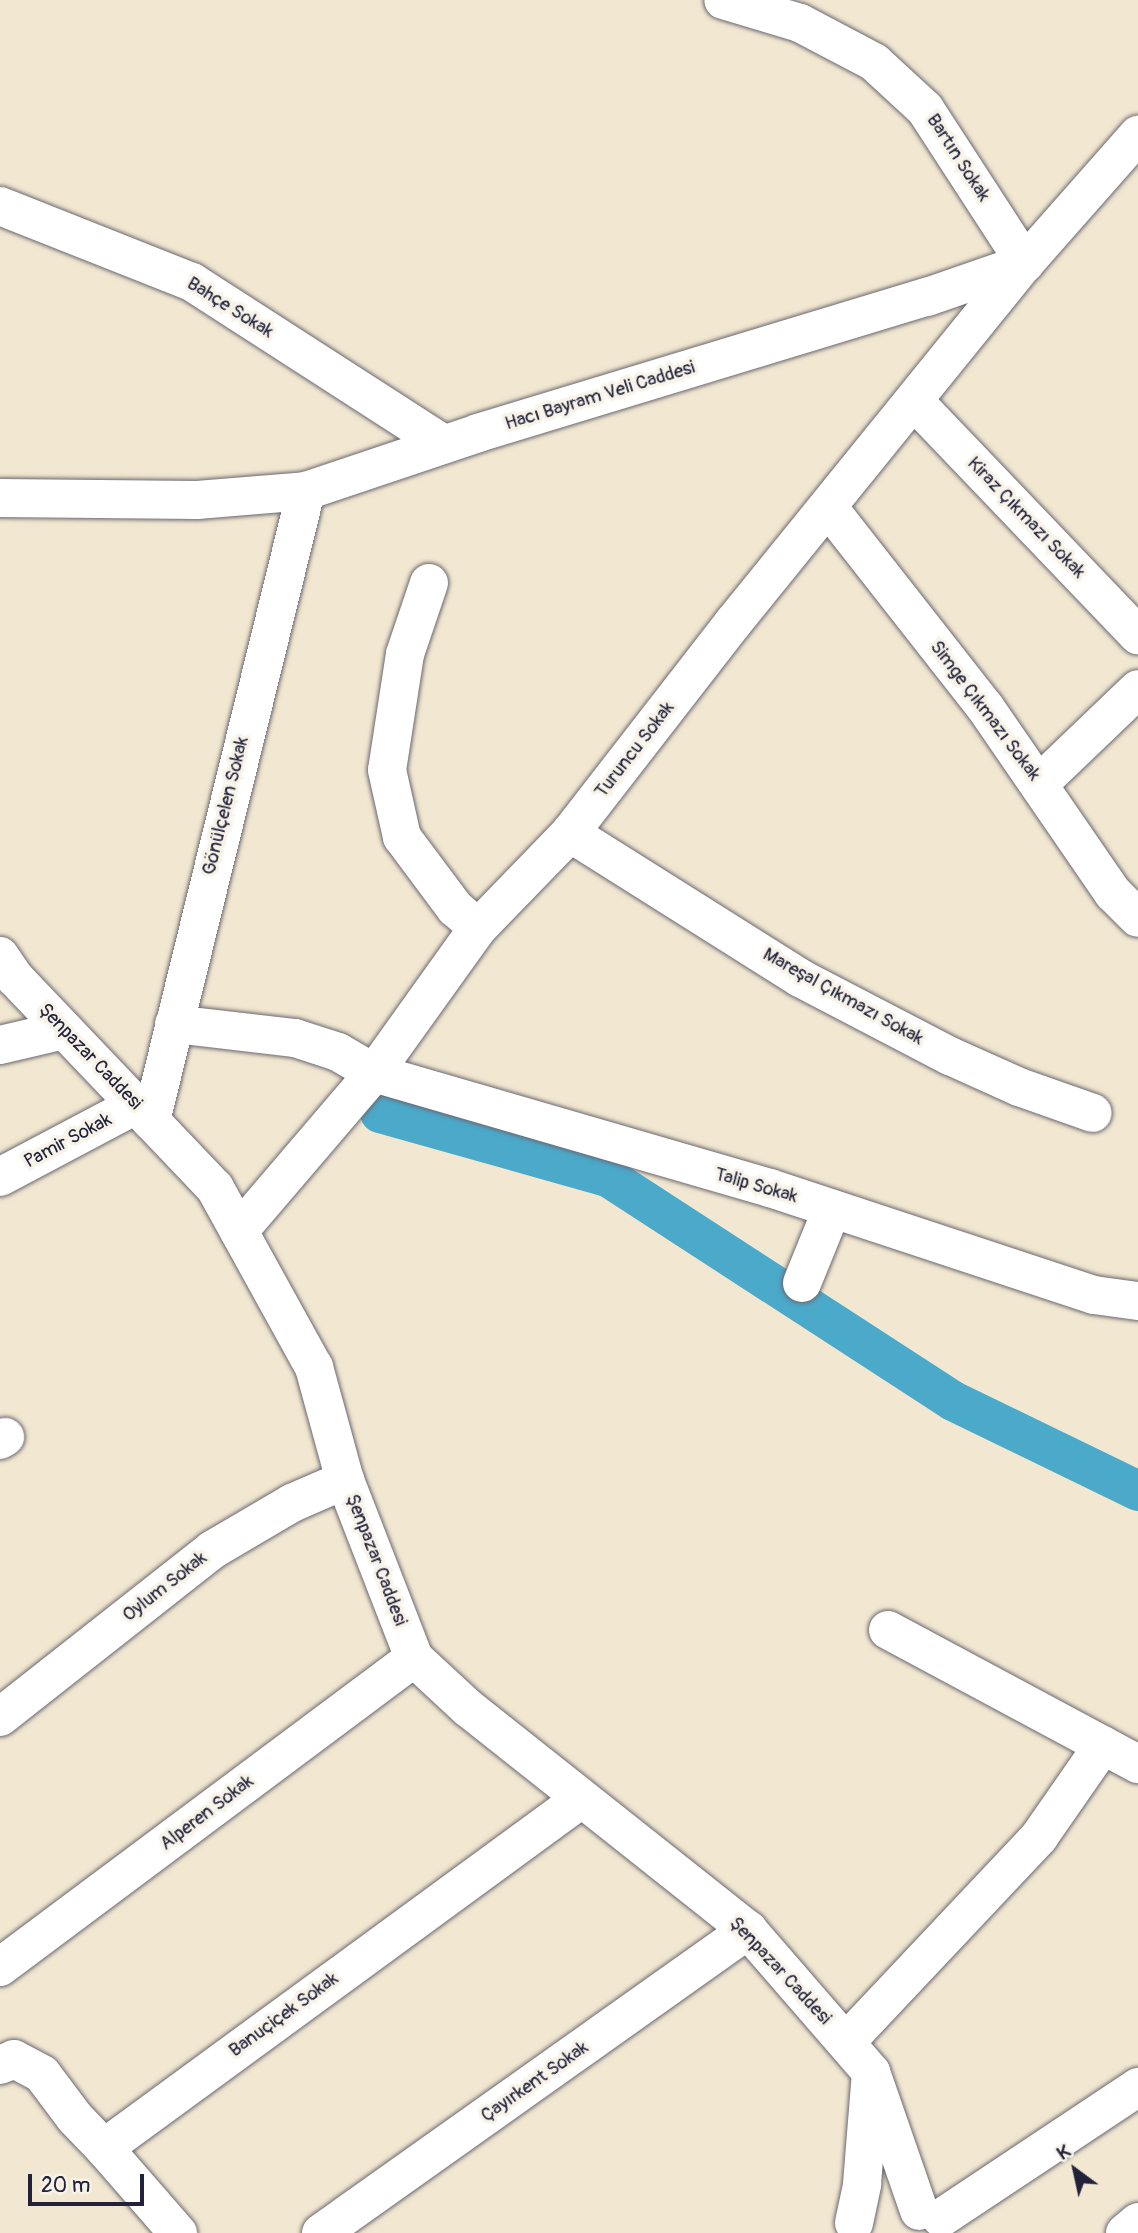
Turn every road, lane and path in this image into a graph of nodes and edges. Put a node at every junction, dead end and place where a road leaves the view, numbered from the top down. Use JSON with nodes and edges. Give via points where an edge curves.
{"nodes":[{"id":1,"x":723,"y":0,"type":"edge"},
{"id":2,"x":808,"y":11,"type":"edge"},
{"id":3,"x":1138,"y":135,"type":"edge"},
{"id":4,"x":0,"y":206,"type":"edge"},
{"id":5,"x":1025,"y":263,"type":"junction"},
{"id":6,"x":914,"y":401,"type":"junction"},
{"id":7,"x":443,"y":444,"type":"junction"},
{"id":8,"x":306,"y":491,"type":"junction"},
{"id":9,"x":0,"y":498,"type":"edge"},
{"id":10,"x":828,"y":507,"type":"junction"},
{"id":11,"x":429,"y":583,"type":"dead end"},
{"id":12,"x":1138,"y":635,"type":"edge"},
{"id":13,"x":1138,"y":689,"type":"edge"},
{"id":14,"x":1039,"y":784,"type":"junction"},
{"id":15,"x":570,"y":834,"type":"junction"},
{"id":16,"x":1138,"y":918,"type":"edge"},
{"id":17,"x":478,"y":928,"type":"junction"},
{"id":18,"x":0,"y":956,"type":"edge"},
{"id":19,"x":174,"y":1024,"type":"junction"},
{"id":20,"x":64,"y":1030,"type":"junction"},
{"id":21,"x":0,"y":1045,"type":"edge"},
{"id":22,"x":374,"y":1073,"type":"junction"},
{"id":23,"x":143,"y":1113,"type":"junction"},
{"id":24,"x":1093,"y":1113,"type":"dead end"},
{"id":25,"x":0,"y":1177,"type":"edge"},
{"id":26,"x":832,"y":1209,"type":"junction"},
{"id":27,"x":239,"y":1231,"type":"junction"},
{"id":28,"x":802,"y":1283,"type":"dead end"},
{"id":29,"x":1138,"y":1301,"type":"edge"},
{"id":30,"x":345,"y":1480,"type":"junction"},
{"id":31,"x":888,"y":1630,"type":"dead end"},
{"id":32,"x":414,"y":1658,"type":"junction"},
{"id":33,"x":0,"y":1717,"type":"edge"},
{"id":34,"x":1104,"y":1745,"type":"junction"},
{"id":35,"x":1138,"y":1764,"type":"edge"},
{"id":36,"x":581,"y":1799,"type":"junction"},
{"id":37,"x":748,"y":1930,"type":"junction"},
{"id":38,"x":0,"y":1967,"type":"edge"},
{"id":39,"x":846,"y":2042,"type":"junction"},
{"id":40,"x":5,"y":2054,"type":"edge"},
{"id":41,"x":871,"y":2072,"type":"junction"},
{"id":42,"x":1138,"y":2087,"type":"edge"},
{"id":43,"x":104,"y":2148,"type":"junction"},
{"id":44,"x":942,"y":2221,"type":"edge"},
{"id":45,"x":1138,"y":2222,"type":"edge"},
{"id":46,"x":848,"y":2228,"type":"edge"},
{"id":47,"x":178,"y":2233,"type":"edge"},
{"id":48,"x":321,"y":2233,"type":"edge"},
{"id":49,"x":1125,"y":2233,"type":"edge"}],
"edges":[{"from":1,"to":2,"type":"street","name":"Bartın Sokak"},
{"from":2,"to":5,"type":"street","name":"Bartın Sokak","via":[[925,108]]},
{"from":3,"to":5,"type":"street"},
{"from":4,"to":7,"type":"street","name":"Bahçe Sokak","via":[[192,282]]},
{"from":5,"to":6,"type":"street","name":"Turuncu Sokak"},
{"from":5,"to":7,"type":"street","name":"Hacı Bayram Veli Caddesi"},
{"from":6,"to":10,"type":"street","name":"Turuncu Sokak"},
{"from":6,"to":12,"type":"street","name":"Kiraz Çıkmazı Sokak"},
{"from":7,"to":8,"type":"street","name":"Hacı Bayram Veli Caddesi"},
{"from":8,"to":9,"type":"street","name":"Hacı Bayram Veli Caddesi","via":[[197,500]]},
{"from":8,"to":19,"type":"street","name":"Gönülçelen Sokak"},
{"from":10,"to":14,"type":"street","name":"Simge Çıkmazı Sokak"},
{"from":10,"to":15,"type":"street","name":"Turuncu Sokak"},
{"from":11,"to":17,"type":"street","via":[[405,654],[387,770],[402,837],[455,908]]},
{"from":13,"to":14,"type":"street"},
{"from":14,"to":16,"type":"street","name":"Simge Çıkmazı Sokak","via":[[1113,893]]},
{"from":15,"to":17,"type":"street","name":"Turuncu Sokak"},
{"from":15,"to":24,"type":"street","name":"Mareşal Çıkmazı Sokak","via":[[800,978],[1019,1087]]},
{"from":17,"to":22,"type":"street","name":"Turuncu Sokak"},
{"from":18,"to":20,"type":"street","name":"Şenpazar Caddesi"},
{"from":19,"to":22,"type":"street","name":"Talip Sokak","via":[[295,1038],[338,1052]]},
{"from":19,"to":23,"type":"street","name":"Gönülçelen Sokak"},
{"from":20,"to":21,"type":"street"},
{"from":20,"to":23,"type":"street","name":"Şenpazar Caddesi"},
{"from":22,"to":26,"type":"street","name":"Talip Sokak","via":[[530,1115],[628,1150]]},
{"from":22,"to":27,"type":"street","name":"Turuncu Sokak"},
{"from":23,"to":25,"type":"street","name":"Pamir Sokak"},
{"from":23,"to":27,"type":"street","name":"Şenpazar Caddesi","via":[[215,1188]]},
{"from":26,"to":28,"type":"street"},
{"from":26,"to":29,"type":"street","name":"Talip Sokak","via":[[1094,1295]]},
{"from":27,"to":30,"type":"street","name":"Şenpazar Caddesi","via":[[314,1367]]},
{"from":30,"to":32,"type":"street","name":"Şenpazar Caddesi"},
{"from":30,"to":33,"type":"street","name":"Oylum Sokak","via":[[292,1503],[212,1550]]},
{"from":31,"to":34,"type":"street"},
{"from":32,"to":36,"type":"street","name":"Şenpazar Caddesi"},
{"from":32,"to":38,"type":"street","name":"Alperen Sokak"},
{"from":34,"to":35,"type":"street"},
{"from":34,"to":39,"type":"street","via":[[1039,1837]]},
{"from":36,"to":37,"type":"street","name":"Şenpazar Caddesi"},
{"from":36,"to":43,"type":"street","name":"Banuçiçek Sokak"},
{"from":37,"to":39,"type":"street","name":"Şenpazar Caddesi"},
{"from":37,"to":48,"type":"street","name":"Çayırkent Sokak"},
{"from":39,"to":41,"type":"street","name":"Şenpazar Caddesi"},
{"from":40,"to":43,"type":"street","via":[[42,2074]]},
{"from":41,"to":44,"type":"street"},
{"from":41,"to":46,"type":"street","via":[[862,2184]]},
{"from":42,"to":44,"type":"street"},
{"from":43,"to":47,"type":"street"},
{"from":44,"to":46,"type":"street","via":[[897,2210]]},
{"from":45,"to":49,"type":"street"}]}
